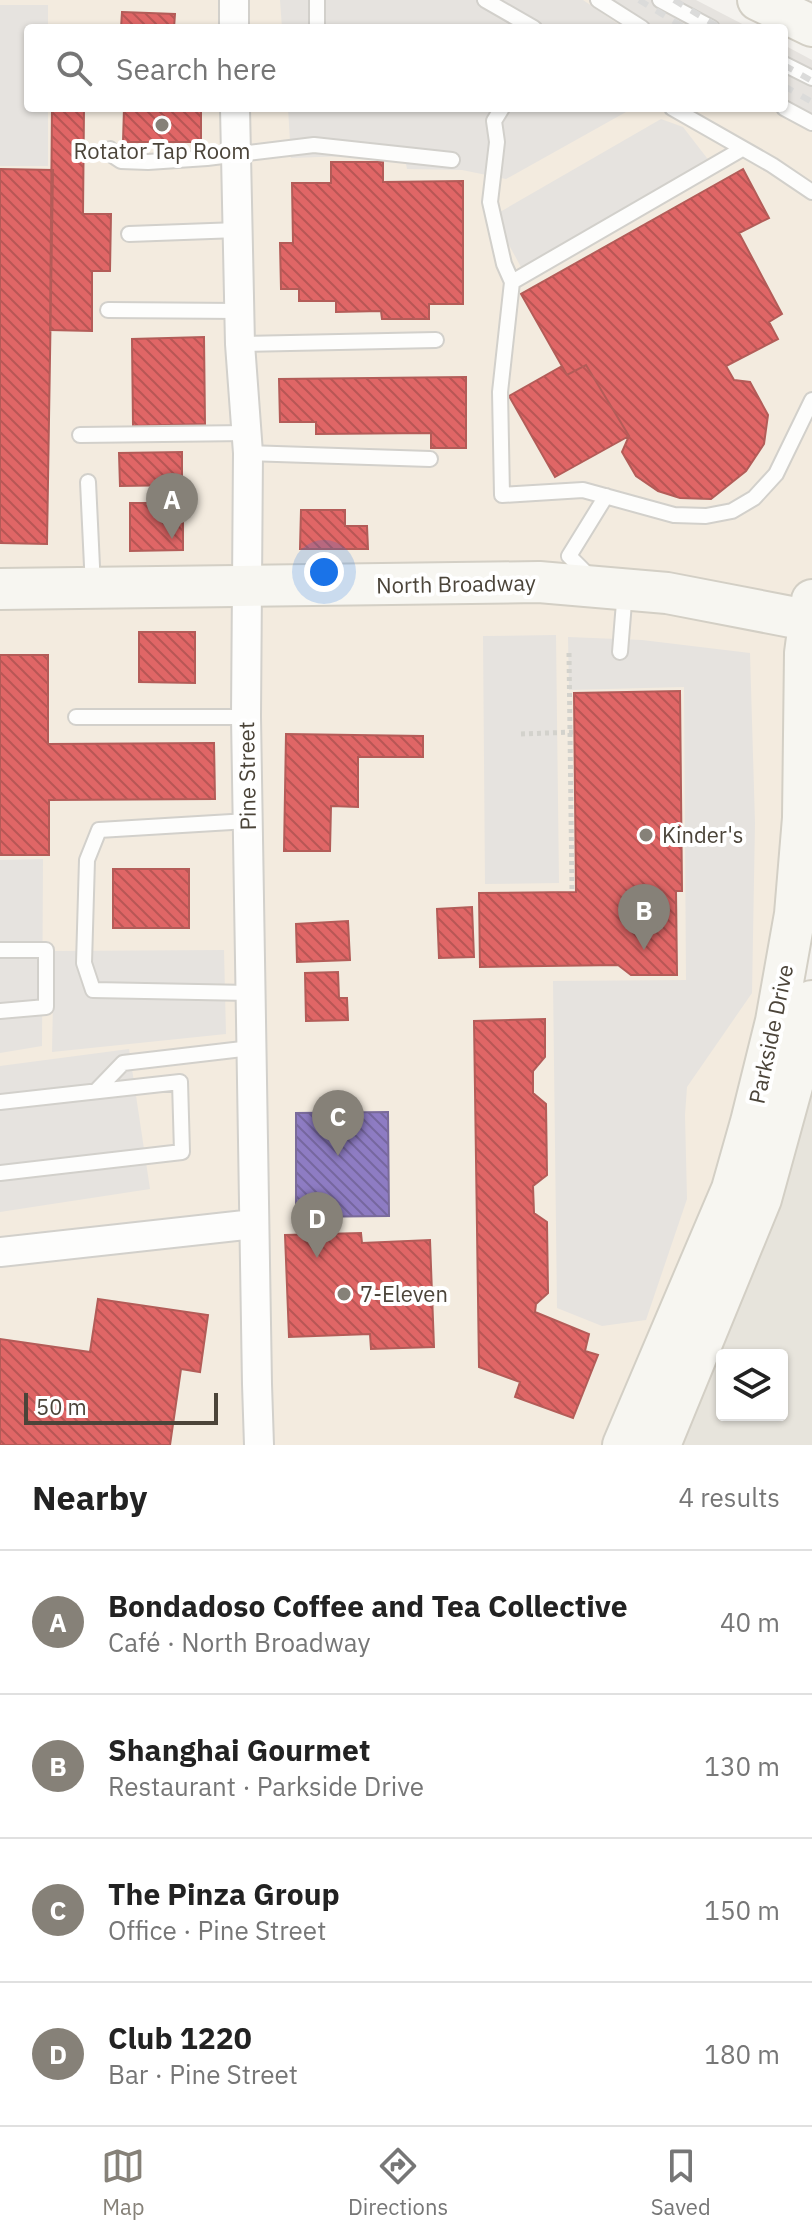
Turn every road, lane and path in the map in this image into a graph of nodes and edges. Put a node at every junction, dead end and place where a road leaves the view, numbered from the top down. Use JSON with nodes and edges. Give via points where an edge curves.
{"nodes":[{"id":1,"x":234,"y":0,"type":"edge"},
{"id":2,"x":317,"y":0,"type":"edge"},
{"id":3,"x":485,"y":0,"type":"edge"},
{"id":4,"x":598,"y":0,"type":"edge"},
{"id":5,"x":660,"y":0,"type":"edge"},
{"id":6,"x":234,"y":24,"type":"edge"},
{"id":7,"x":317,"y":24,"type":"edge"},
{"id":8,"x":527,"y":24,"type":"edge"},
{"id":9,"x":636,"y":24,"type":"edge"},
{"id":10,"x":705,"y":24,"type":"edge"},
{"id":11,"x":788,"y":66,"type":"edge"},
{"id":12,"x":812,"y":78,"type":"edge"},
{"id":13,"x":788,"y":110,"type":"edge"},
{"id":14,"x":235,"y":112,"type":"edge"},
{"id":15,"x":500,"y":112,"type":"edge"},
{"id":16,"x":679,"y":112,"type":"edge"},
{"id":17,"x":812,"y":123,"type":"edge"},
{"id":18,"x":110,"y":149,"type":"dead end"},
{"id":19,"x":742,"y":149,"type":"junction"},
{"id":20,"x":236,"y":154,"type":"junction"},
{"id":21,"x":452,"y":160,"type":"dead end"},
{"id":22,"x":812,"y":192,"type":"edge"},
{"id":23,"x":238,"y":230,"type":"junction"},
{"id":24,"x":129,"y":234,"type":"dead end"},
{"id":25,"x":512,"y":282,"type":"junction"},
{"id":26,"x":108,"y":310,"type":"dead end"},
{"id":27,"x":239,"y":311,"type":"junction"},
{"id":28,"x":436,"y":340,"type":"dead end"},
{"id":29,"x":240,"y":344,"type":"junction"},
{"id":30,"x":812,"y":400,"type":"edge"},
{"id":31,"x":80,"y":435,"type":"dead end"},
{"id":32,"x":248,"y":443,"type":"junction"},
{"id":33,"x":430,"y":459,"type":"dead end"},
{"id":34,"x":88,"y":482,"type":"dead end"},
{"id":35,"x":606,"y":496,"type":"junction"},
{"id":36,"x":247,"y":586,"type":"junction"},
{"id":37,"x":93,"y":587,"type":"junction"},
{"id":38,"x":0,"y":589,"type":"edge"},
{"id":39,"x":613,"y":589,"type":"junction"},
{"id":40,"x":811,"y":614,"type":"edge"},
{"id":41,"x":620,"y":652,"type":"dead end"},
{"id":42,"x":569,"y":653,"type":"dead end"},
{"id":43,"x":76,"y":717,"type":"dead end"},
{"id":44,"x":246,"y":717,"type":"junction"},
{"id":45,"x":574,"y":732,"type":"dead end"},
{"id":46,"x":521,"y":734,"type":"dead end"},
{"id":47,"x":248,"y":821,"type":"junction"},
{"id":48,"x":572,"y":890,"type":"dead end"},
{"id":49,"x":0,"y":950,"type":"edge"},
{"id":50,"x":250,"y":993,"type":"junction"},
{"id":51,"x":0,"y":1011,"type":"edge"},
{"id":52,"x":811,"y":1019,"type":"edge"},
{"id":53,"x":251,"y":1048,"type":"junction"},
{"id":54,"x":97,"y":1090,"type":"junction"},
{"id":55,"x":0,"y":1102,"type":"edge"},
{"id":56,"x":0,"y":1173,"type":"edge"},
{"id":57,"x":254,"y":1224,"type":"junction"},
{"id":58,"x":0,"y":1252,"type":"edge"},
{"id":59,"x":259,"y":1445,"type":"edge"},
{"id":60,"x":623,"y":1445,"type":"edge"},
{"id":61,"x":660,"y":1445,"type":"edge"}],
"edges":[{"from":1,"to":6,"type":"street"},
{"from":2,"to":7,"type":"lane"},
{"from":3,"to":8,"type":"lane"},
{"from":4,"to":9,"type":"lane"},
{"from":5,"to":10,"type":"lane"},
{"from":11,"to":12,"type":"lane"},
{"from":13,"to":17,"type":"lane"},
{"from":14,"to":20,"type":"street","name":"Pine Street"},
{"from":15,"to":25,"type":"lane","via":[[494,121],[497,142],[490,202]]},
{"from":16,"to":19,"type":"lane"},
{"from":18,"to":20,"type":"lane","via":[[121,161]]},
{"from":19,"to":22,"type":"lane"},
{"from":19,"to":25,"type":"lane"},
{"from":20,"to":21,"type":"lane","via":[[314,145]]},
{"from":20,"to":23,"type":"street","name":"Pine Street"},
{"from":23,"to":24,"type":"lane"},
{"from":23,"to":27,"type":"street","name":"Pine Street"},
{"from":25,"to":35,"type":"lane","via":[[500,392],[502,495],[583,490]]},
{"from":26,"to":27,"type":"lane"},
{"from":27,"to":29,"type":"street","name":"Pine Street"},
{"from":28,"to":29,"type":"lane"},
{"from":29,"to":32,"type":"street","name":"Pine Street"},
{"from":30,"to":35,"type":"lane","via":[[776,474],[754,498],[732,511],[674,515]]},
{"from":31,"to":32,"type":"lane"},
{"from":32,"to":33,"type":"lane"},
{"from":32,"to":36,"type":"street","name":"Pine Street"},
{"from":34,"to":37,"type":"lane"},
{"from":35,"to":39,"type":"lane","via":[[569,556]]},
{"from":36,"to":37,"type":"street","name":"North Broadway"},
{"from":36,"to":39,"type":"street","name":"North Broadway","via":[[539,582]]},
{"from":36,"to":44,"type":"street","name":"Pine Street"},
{"from":37,"to":38,"type":"street","name":"North Broadway"},
{"from":39,"to":40,"type":"street","name":"North Broadway"},
{"from":39,"to":41,"type":"lane"},
{"from":40,"to":60,"type":"street","name":"Parkside Drive","via":[[795,914],[776,1021],[732,1189]]},
{"from":42,"to":48,"type":"path"},
{"from":43,"to":44,"type":"lane"},
{"from":44,"to":47,"type":"street","name":"Pine Street"},
{"from":45,"to":46,"type":"path","bridge":true},
{"from":47,"to":50,"type":"street","name":"Pine Street"},
{"from":47,"to":50,"type":"lane","via":[[99,830],[87,860],[84,963],[93,990]]},
{"from":49,"to":51,"type":"lane","via":[[46,950],[46,1007]]},
{"from":50,"to":53,"type":"street","name":"Pine Street"},
{"from":52,"to":61,"type":"street","name":"Parkside Drive","via":[[761,1199]]},
{"from":53,"to":54,"type":"lane","via":[[123,1063]]},
{"from":53,"to":57,"type":"street","name":"Pine Street"},
{"from":54,"to":55,"type":"lane"},
{"from":54,"to":56,"type":"lane","via":[[180,1082],[182,1152]]},
{"from":57,"to":58,"type":"street"},
{"from":57,"to":59,"type":"street","name":"Pine Street"}]}
